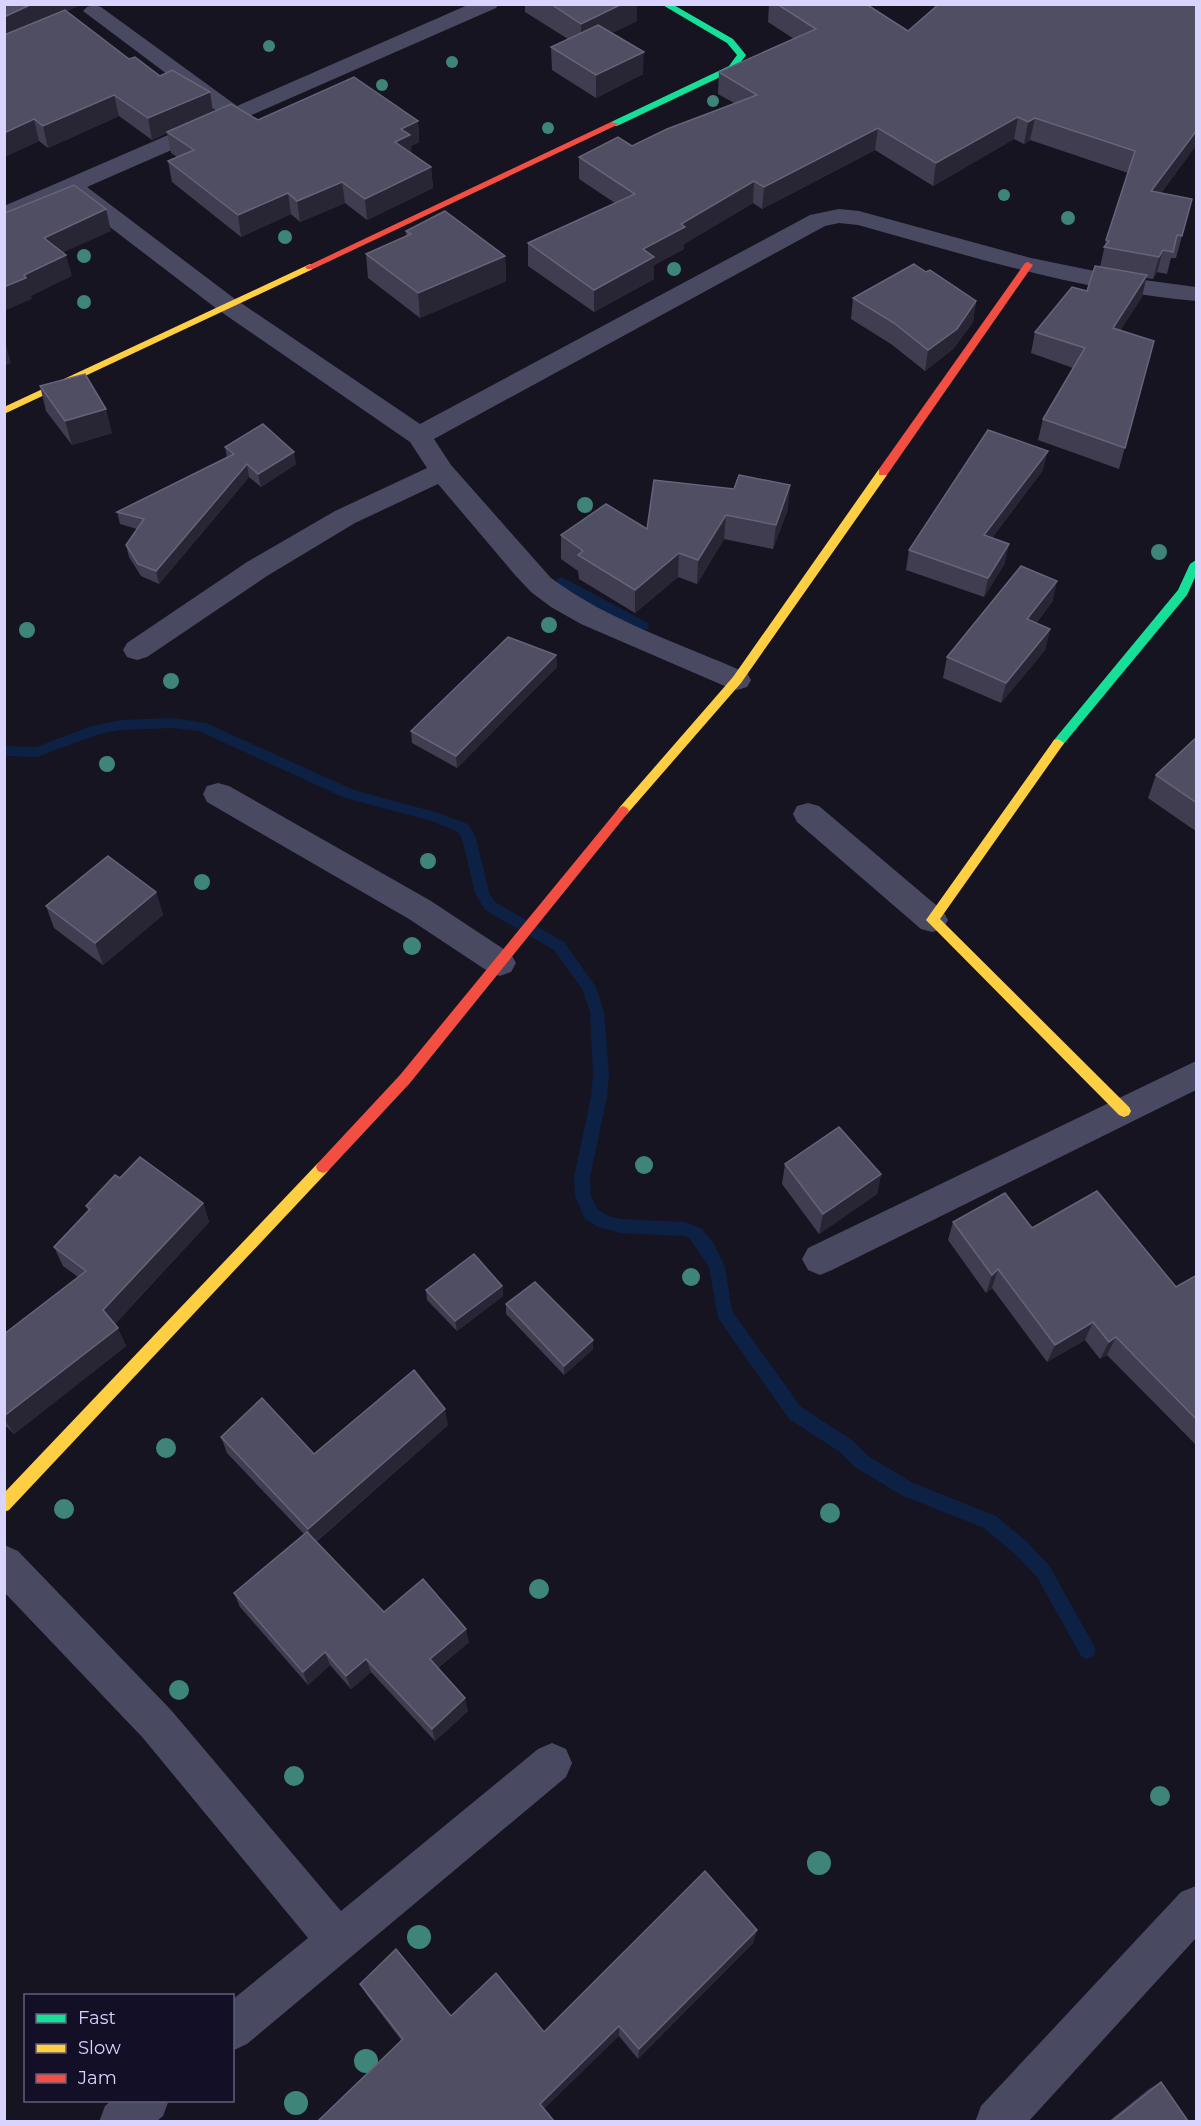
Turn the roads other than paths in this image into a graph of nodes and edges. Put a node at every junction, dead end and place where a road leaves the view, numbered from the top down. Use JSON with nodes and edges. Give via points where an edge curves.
{"nodes":[{"id":1,"x":489,"y":4,"type":"edge"},
{"id":2,"x":665,"y":4,"type":"edge"},
{"id":3,"x":92,"y":12,"type":"edge"},
{"id":4,"x":234,"y":114,"type":"junction"},
{"id":5,"x":72,"y":187,"type":"junction"},
{"id":6,"x":4,"y":215,"type":"edge"},
{"id":7,"x":1028,"y":265,"type":"junction"},
{"id":8,"x":1197,"y":294,"type":"edge"},
{"id":9,"x":226,"y":304,"type":"junction"},
{"id":10,"x":4,"y":411,"type":"edge"},
{"id":11,"x":419,"y":436,"type":"junction"},
{"id":12,"x":442,"y":471,"type":"junction"},
{"id":13,"x":1197,"y":564,"type":"edge"},
{"id":14,"x":137,"y":650,"type":"dead end"},
{"id":15,"x":737,"y":680,"type":"junction"},
{"id":16,"x":218,"y":794,"type":"dead end"},
{"id":17,"x":808,"y":814,"type":"dead end"},
{"id":18,"x":932,"y":920,"type":"junction"},
{"id":19,"x":500,"y":963,"type":"junction"},
{"id":20,"x":1197,"y":1075,"type":"edge"},
{"id":21,"x":1124,"y":1111,"type":"junction"},
{"id":22,"x":820,"y":1259,"type":"dead end"},
{"id":23,"x":4,"y":1505,"type":"edge"},
{"id":24,"x":4,"y":1564,"type":"edge"},
{"id":25,"x":552,"y":1763,"type":"dead end"},
{"id":26,"x":1197,"y":1907,"type":"edge"},
{"id":27,"x":338,"y":1941,"type":"junction"},
{"id":28,"x":234,"y":2027,"type":"edge"},
{"id":29,"x":145,"y":2102,"type":"edge"},
{"id":30,"x":122,"y":2121,"type":"edge"},
{"id":31,"x":997,"y":2121,"type":"edge"}],
"edges":[{"from":1,"to":4,"type":"street"},
{"from":2,"to":9,"type":"street","via":[[730,41],[742,55],[732,68]]},
{"from":3,"to":4,"type":"street"},
{"from":4,"to":5,"type":"street"},
{"from":5,"to":6,"type":"street"},
{"from":5,"to":9,"type":"street"},
{"from":7,"to":8,"type":"street"},
{"from":7,"to":11,"type":"street","via":[[859,218],[819,220]]},
{"from":7,"to":15,"type":"street"},
{"from":9,"to":10,"type":"street"},
{"from":9,"to":11,"type":"street"},
{"from":11,"to":12,"type":"street"},
{"from":12,"to":14,"type":"street","via":[[345,517],[257,569]]},
{"from":12,"to":15,"type":"street","via":[[525,568],[561,600]]},
{"from":13,"to":18,"type":"street","via":[[1183,592],[1057,745]]},
{"from":15,"to":19,"type":"street","via":[[644,785]]},
{"from":16,"to":19,"type":"street","via":[[420,910]]},
{"from":17,"to":18,"type":"street"},
{"from":18,"to":21,"type":"street"},
{"from":19,"to":23,"type":"street","via":[[405,1079]]},
{"from":20,"to":21,"type":"street"},
{"from":21,"to":22,"type":"street"},
{"from":24,"to":27,"type":"street","via":[[157,1724]]},
{"from":25,"to":27,"type":"street"},
{"from":26,"to":31,"type":"street"},
{"from":27,"to":28,"type":"street"},
{"from":29,"to":30,"type":"street"}]}
